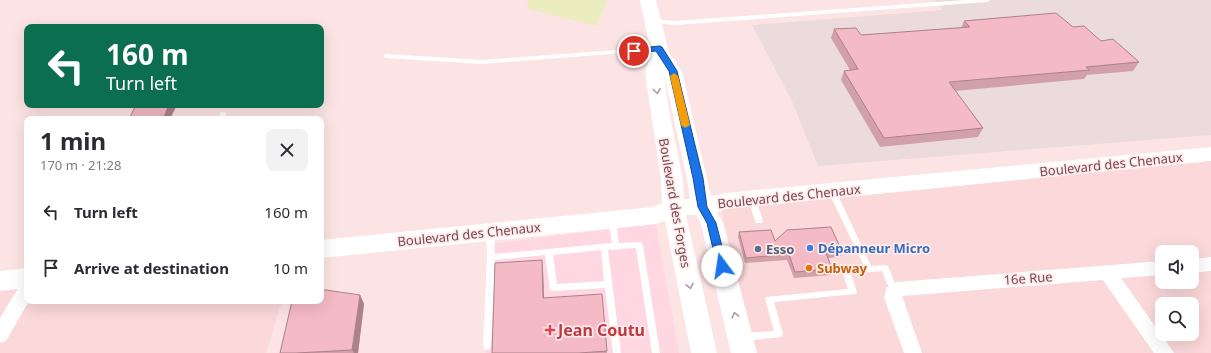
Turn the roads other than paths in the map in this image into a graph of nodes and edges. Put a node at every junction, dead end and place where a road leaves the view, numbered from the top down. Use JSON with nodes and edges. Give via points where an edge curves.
{"nodes":[{"id":1,"x":648,"y":0,"type":"edge"},
{"id":2,"x":987,"y":0,"type":"edge"},
{"id":3,"x":653,"y":21,"type":"junction"},
{"id":4,"x":660,"y":51,"type":"junction"},
{"id":5,"x":386,"y":56,"type":"dead end"},
{"id":6,"x":1211,"y":154,"type":"edge"},
{"id":7,"x":832,"y":191,"type":"junction"},
{"id":8,"x":752,"y":199,"type":"junction"},
{"id":9,"x":673,"y":207,"type":"junction"},
{"id":10,"x":702,"y":207,"type":"junction"},
{"id":11,"x":612,"y":220,"type":"junction"},
{"id":12,"x":759,"y":221,"type":"dead end"},
{"id":13,"x":490,"y":232,"type":"junction"},
{"id":14,"x":616,"y":246,"type":"junction"},
{"id":15,"x":604,"y":247,"type":"junction"},
{"id":16,"x":324,"y":249,"type":"edge"},
{"id":17,"x":549,"y":252,"type":"junction"},
{"id":18,"x":491,"y":257,"type":"junction"},
{"id":19,"x":1211,"y":264,"type":"edge"},
{"id":20,"x":1199,"y":265,"type":"edge"},
{"id":21,"x":869,"y":269,"type":"junction"},
{"id":22,"x":1155,"y":269,"type":"edge"},
{"id":23,"x":1107,"y":272,"type":"junction"},
{"id":24,"x":24,"y":278,"type":"edge"},
{"id":25,"x":0,"y":281,"type":"edge"},
{"id":26,"x":609,"y":284,"type":"junction"},
{"id":27,"x":894,"y":291,"type":"junction"},
{"id":28,"x":24,"y":293,"type":"edge"},
{"id":29,"x":0,"y":335,"type":"edge"},
{"id":30,"x":742,"y":345,"type":"edge"},
{"id":31,"x":487,"y":346,"type":"dead end"},
{"id":32,"x":618,"y":353,"type":"edge"},
{"id":33,"x":656,"y":353,"type":"edge"},
{"id":34,"x":704,"y":353,"type":"edge"},
{"id":35,"x":913,"y":353,"type":"edge"},
{"id":36,"x":1165,"y":353,"type":"edge"}],
"edges":[{"from":1,"to":3,"type":"street","name":"Boulevard des Forges"},
{"from":2,"to":3,"type":"lane","via":[[675,23]]},
{"from":3,"to":4,"type":"street","name":"Boulevard des Forges"},
{"from":4,"to":5,"type":"lane","via":[[481,62]]},
{"from":4,"to":9,"type":"street","name":"Boulevard des Forges","one_way":true,"via":[[654,72],[672,180]]},
{"from":4,"to":10,"type":"street","name":"Boulevard des Forges","via":[[673,71],[698,178]]},
{"from":6,"to":7,"type":"street","name":"Boulevard des Chenaux"},
{"from":7,"to":8,"type":"street","name":"Boulevard des Chenaux"},
{"from":7,"to":21,"type":"lane"},
{"from":8,"to":10,"type":"street","name":"Boulevard des Chenaux","via":[[726,201]]},
{"from":8,"to":12,"type":"lane"},
{"from":9,"to":10,"type":"street","name":"Boulevard des Chenaux"},
{"from":9,"to":11,"type":"street","name":"Boulevard des Chenaux","via":[[656,215]]},
{"from":9,"to":34,"type":"street","name":"Boulevard des Forges","one_way":true},
{"from":30,"to":10,"type":"street","name":"Boulevard des Forges","one_way":true,"via":[[712,223]]},
{"from":11,"to":13,"type":"street","name":"Boulevard des Chenaux"},
{"from":11,"to":14,"type":"lane"},
{"from":13,"to":16,"type":"street","name":"Boulevard des Chenaux"},
{"from":13,"to":18,"type":"lane"},
{"from":14,"to":15,"type":"lane"},
{"from":14,"to":33,"type":"lane","via":[[639,245]]},
{"from":15,"to":17,"type":"lane"},
{"from":15,"to":26,"type":"lane"},
{"from":17,"to":18,"type":"lane"},
{"from":17,"to":26,"type":"lane","via":[[552,288]]},
{"from":18,"to":31,"type":"lane"},
{"from":19,"to":20,"type":"street"},
{"from":21,"to":27,"type":"lane","via":[[885,268]]},
{"from":21,"to":30,"type":"lane","via":[[846,271],[853,292],[769,299],[779,334]]},
{"from":22,"to":23,"type":"street","name":"16e Rue"},
{"from":23,"to":27,"type":"street","name":"16e Rue","via":[[900,288]]},
{"from":23,"to":36,"type":"street"},
{"from":24,"to":25,"type":"street"},
{"from":26,"to":32,"type":"lane"},
{"from":27,"to":35,"type":"street","via":[[893,297]]},
{"from":28,"to":29,"type":"street"}]}
